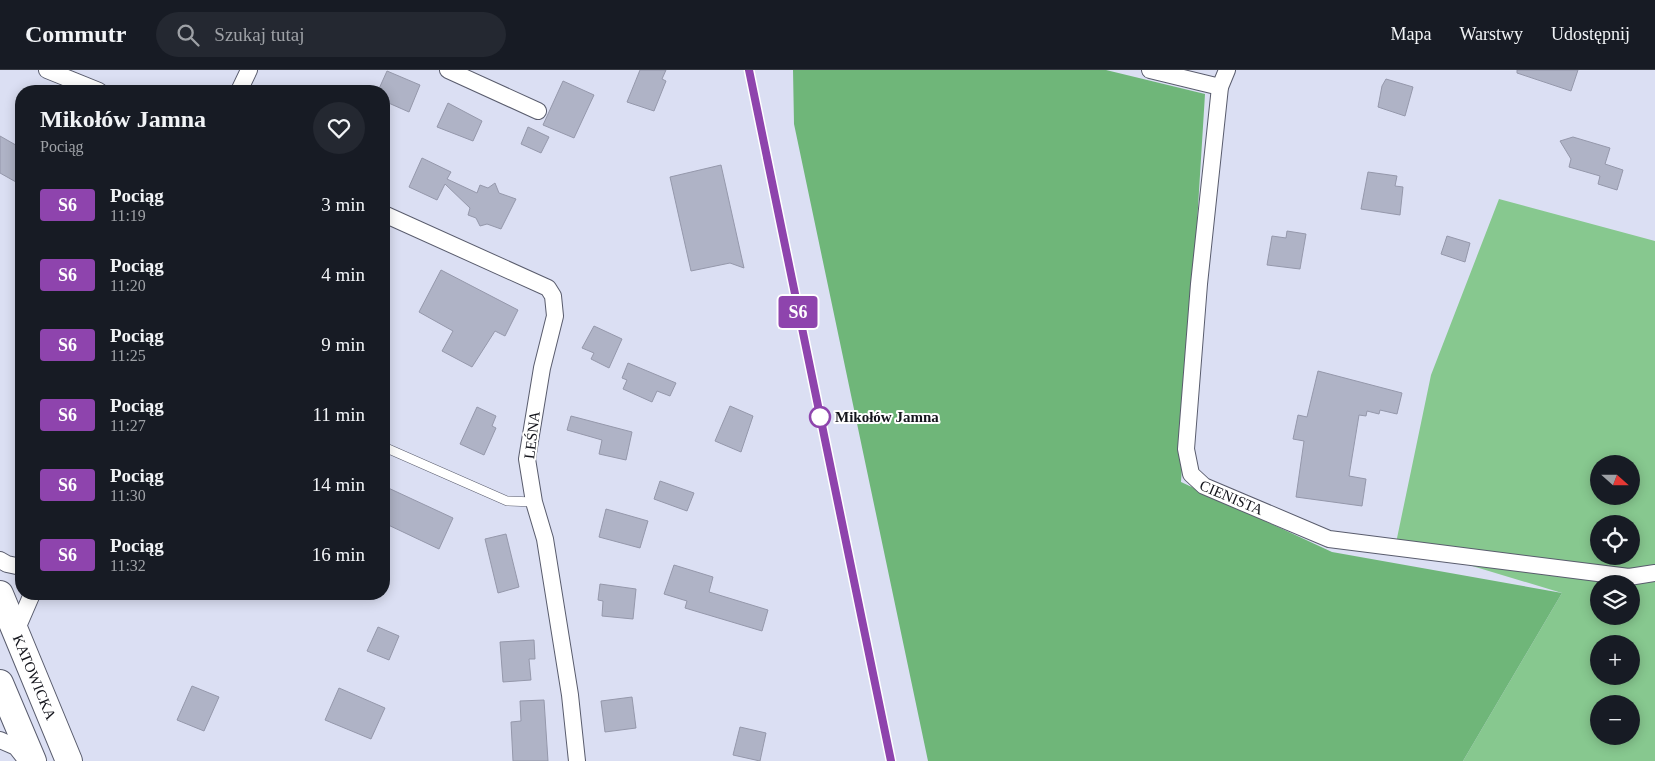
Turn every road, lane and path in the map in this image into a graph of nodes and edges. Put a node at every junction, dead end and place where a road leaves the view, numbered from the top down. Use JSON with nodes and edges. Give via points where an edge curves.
{"nodes":[{"id":1,"x":47,"y":70,"type":"edge"},
{"id":2,"x":249,"y":70,"type":"edge"},
{"id":3,"x":448,"y":70,"type":"edge"},
{"id":4,"x":1150,"y":70,"type":"edge"},
{"id":5,"x":1227,"y":70,"type":"edge"},
{"id":6,"x":84,"y":85,"type":"edge"},
{"id":7,"x":241,"y":85,"type":"edge"},
{"id":8,"x":1220,"y":87,"type":"junction"},
{"id":9,"x":538,"y":111,"type":"dead end"},
{"id":10,"x":390,"y":217,"type":"edge"},
{"id":11,"x":390,"y":450,"type":"edge"},
{"id":12,"x":534,"y":502,"type":"junction"},
{"id":13,"x":0,"y":560,"type":"edge"},
{"id":14,"x":15,"y":566,"type":"edge"},
{"id":15,"x":1655,"y":572,"type":"edge"},
{"id":16,"x":0,"y":594,"type":"edge"},
{"id":17,"x":29,"y":600,"type":"edge"},
{"id":18,"x":16,"y":631,"type":"junction"},
{"id":19,"x":0,"y":683,"type":"edge"},
{"id":20,"x":0,"y":740,"type":"edge"},
{"id":21,"x":27,"y":761,"type":"edge"},
{"id":22,"x":33,"y":761,"type":"edge"},
{"id":23,"x":69,"y":761,"type":"edge"},
{"id":24,"x":577,"y":761,"type":"edge"}],
"edges":[{"from":1,"to":6,"type":"street"},
{"from":2,"to":7,"type":"street"},
{"from":3,"to":9,"type":"street"},
{"from":4,"to":8,"type":"street"},
{"from":5,"to":8,"type":"street","name":"CIENISTA"},
{"from":8,"to":15,"type":"street","name":"CIENISTA","via":[[1186,449],[1191,474],[1204,486],[1330,539],[1629,577]]},
{"from":10,"to":12,"type":"street","name":"LEŚNA","via":[[548,288],[553,296],[555,316],[542,368],[527,459]]},
{"from":11,"to":12,"type":"lane","via":[[507,501]]},
{"from":12,"to":24,"type":"street","name":"LEŚNA","via":[[545,539]]},
{"from":13,"to":14,"type":"street"},
{"from":16,"to":18,"type":"main road","name":"KATOWICKA"},
{"from":17,"to":18,"type":"street"},
{"from":18,"to":23,"type":"main road","name":"KATOWICKA"},
{"from":19,"to":22,"type":"main road"},
{"from":20,"to":21,"type":"street","via":[[16,747]]}]}
